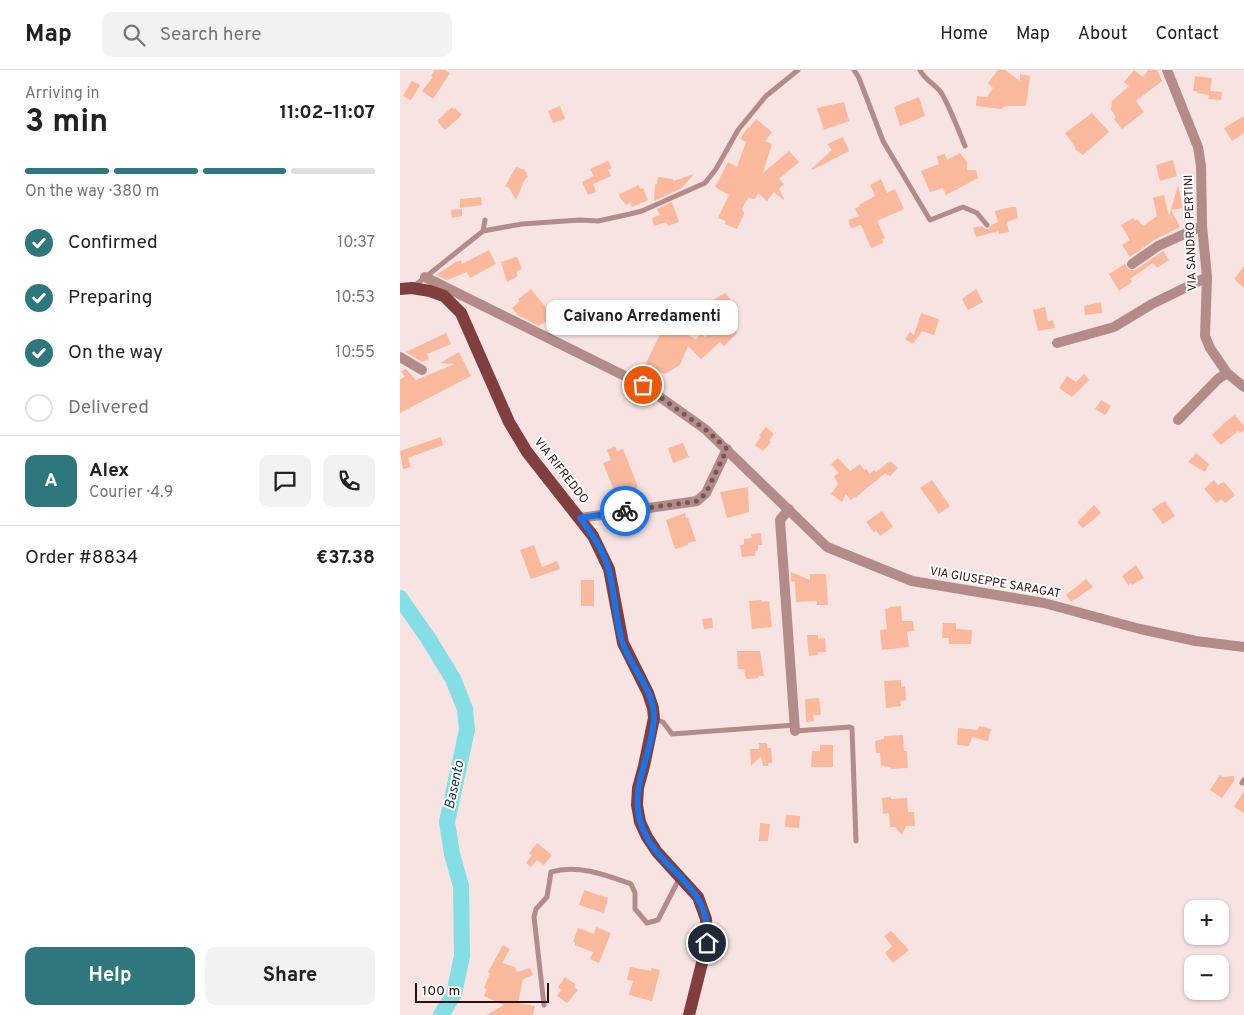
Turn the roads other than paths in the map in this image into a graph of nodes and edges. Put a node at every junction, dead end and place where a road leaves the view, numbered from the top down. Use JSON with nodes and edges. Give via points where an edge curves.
{"nodes":[{"id":1,"x":798,"y":70,"type":"edge"},
{"id":2,"x":854,"y":70,"type":"edge"},
{"id":3,"x":920,"y":70,"type":"edge"},
{"id":4,"x":1166,"y":70,"type":"edge"},
{"id":5,"x":965,"y":146,"type":"dead end"},
{"id":6,"x":485,"y":220,"type":"dead end"},
{"id":7,"x":987,"y":224,"type":"dead end"},
{"id":8,"x":1202,"y":226,"type":"junction"},
{"id":9,"x":483,"y":231,"type":"junction"},
{"id":10,"x":1132,"y":264,"type":"dead end"},
{"id":11,"x":425,"y":277,"type":"junction"},
{"id":12,"x":1207,"y":278,"type":"junction"},
{"id":13,"x":406,"y":288,"type":"edge"},
{"id":14,"x":1056,"y":343,"type":"dead end"},
{"id":15,"x":400,"y":357,"type":"edge"},
{"id":16,"x":422,"y":370,"type":"dead end"},
{"id":17,"x":1227,"y":373,"type":"junction"},
{"id":18,"x":1244,"y":387,"type":"edge"},
{"id":19,"x":1178,"y":420,"type":"dead end"},
{"id":20,"x":727,"y":449,"type":"junction"},
{"id":21,"x":789,"y":509,"type":"junction"},
{"id":22,"x":580,"y":518,"type":"junction"},
{"id":23,"x":1244,"y":647,"type":"edge"},
{"id":24,"x":654,"y":718,"type":"junction"},
{"id":25,"x":795,"y":728,"type":"junction"},
{"id":26,"x":856,"y":841,"type":"dead end"},
{"id":27,"x":680,"y":877,"type":"junction"},
{"id":28,"x":544,"y":1005,"type":"dead end"},
{"id":29,"x":689,"y":1015,"type":"edge"}],
"edges":[{"from":1,"to":9,"type":"lane","via":[[766,96],[738,130],[705,183],[642,210],[598,221],[522,224]]},
{"from":2,"to":7,"type":"lane","via":[[883,141],[930,220],[963,207],[977,213]]},
{"from":3,"to":5,"type":"lane","via":[[922,76],[941,93]]},
{"from":4,"to":8,"type":"street","name":"VIA SANDRO PERTINI","via":[[1198,147]]},
{"from":6,"to":9,"type":"lane"},
{"from":8,"to":10,"type":"street","via":[[1158,246]]},
{"from":8,"to":12,"type":"street","name":"VIA SANDRO PERTINI"},
{"from":9,"to":11,"type":"lane"},
{"from":11,"to":13,"type":"lane"},
{"from":11,"to":20,"type":"street","name":"VIA GIUSEPPE SARAGAT","via":[[643,385],[705,429]]},
{"from":12,"to":14,"type":"street","via":[[1152,304],[1114,327]]},
{"from":12,"to":17,"type":"street","name":"VIA SANDRO PERTINI","via":[[1205,336]]},
{"from":13,"to":22,"type":"main road","name":"VIA RIFREDDO","via":[[444,296],[462,312],[509,422],[527,452]]},
{"from":15,"to":16,"type":"street"},
{"from":17,"to":18,"type":"street","name":"VIA SANDRO PERTINI"},
{"from":17,"to":19,"type":"street"},
{"from":20,"to":21,"type":"street","name":"VIA GIUSEPPE SARAGAT"},
{"from":20,"to":22,"type":"street","via":[[706,493],[698,501]]},
{"from":21,"to":23,"type":"street","name":"VIA GIUSEPPE SARAGAT","via":[[827,547],[912,581],[1044,603],[1140,629]]},
{"from":21,"to":25,"type":"street","via":[[780,520]]},
{"from":22,"to":24,"type":"main road","name":"VIA RIFREDDO","via":[[609,569],[623,643],[648,693]]},
{"from":24,"to":25,"type":"lane","via":[[663,722],[672,734]]},
{"from":24,"to":27,"type":"main road","name":"VIA RIFREDDO","via":[[637,805],[647,837]]},
{"from":25,"to":26,"type":"lane","via":[[852,728]]},
{"from":27,"to":28,"type":"lane","via":[[658,920],[647,923],[635,909],[635,893],[631,884],[596,872],[563,868],[551,872],[547,897],[536,909],[534,917]]},
{"from":27,"to":29,"type":"main road","name":"VIA RIFREDDO","via":[[698,897],[708,926],[707,943]]}]}
